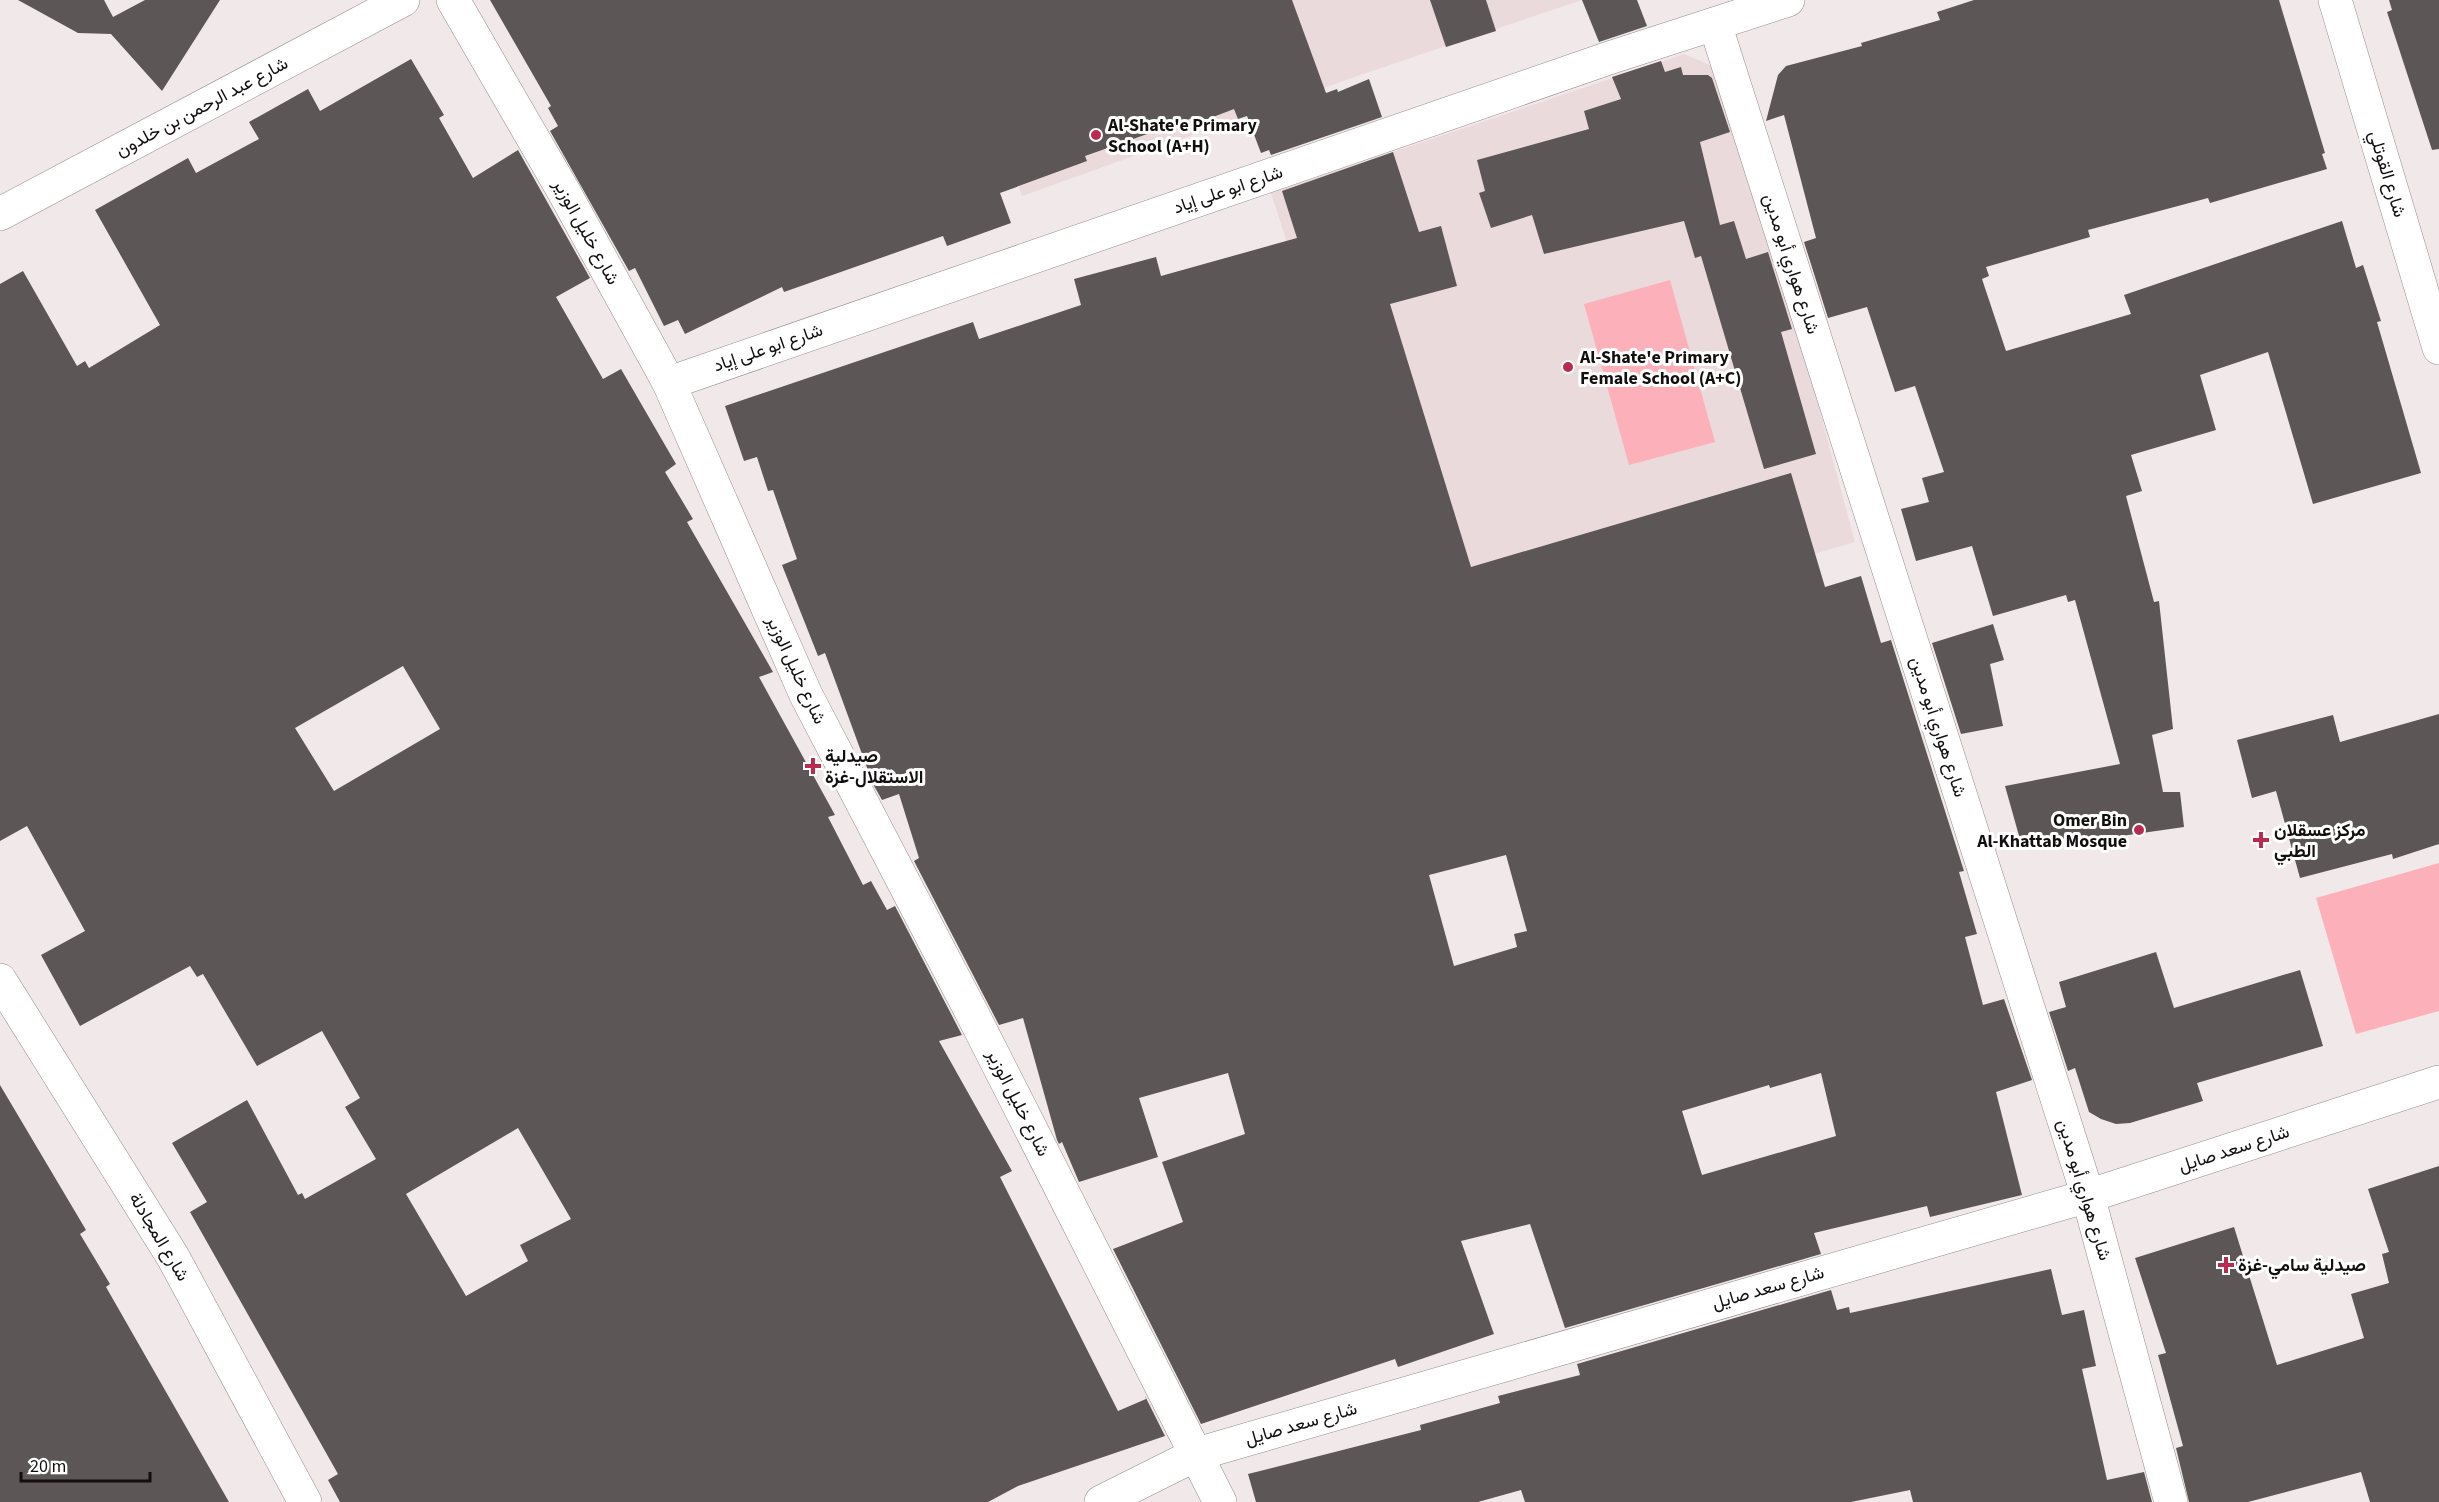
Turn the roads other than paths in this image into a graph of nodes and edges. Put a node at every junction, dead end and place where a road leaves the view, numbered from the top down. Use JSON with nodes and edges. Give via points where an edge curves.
{"nodes":[{"id":1,"x":403,"y":0,"type":"edge"},
{"id":2,"x":453,"y":0,"type":"edge"},
{"id":3,"x":1788,"y":0,"type":"edge"},
{"id":4,"x":2335,"y":0,"type":"edge"},
{"id":5,"x":1714,"y":24,"type":"junction"},
{"id":6,"x":0,"y":214,"type":"edge"},
{"id":7,"x":2439,"y":348,"type":"edge"},
{"id":8,"x":669,"y":383,"type":"junction"},
{"id":9,"x":0,"y":980,"type":"edge"},
{"id":10,"x":2439,"y":1082,"type":"edge"},
{"id":11,"x":2088,"y":1196,"type":"junction"},
{"id":12,"x":1197,"y":1454,"type":"junction"},
{"id":13,"x":305,"y":1502,"type":"edge"},
{"id":14,"x":1101,"y":1502,"type":"edge"},
{"id":15,"x":1220,"y":1502,"type":"edge"},
{"id":16,"x":2171,"y":1502,"type":"edge"}],
"edges":[{"from":1,"to":6,"type":"street","name":"شارع عبد الرحمن بن خلدون"},
{"from":2,"to":8,"type":"street","name":"شارع خليل الوزير"},
{"from":3,"to":5,"type":"street","name":"شارع ابو على إياد"},
{"from":4,"to":7,"type":"street","name":"شارع القوتلي"},
{"from":5,"to":8,"type":"street","name":"شارع ابو على إياد"},
{"from":5,"to":11,"type":"street","name":"شارع هواري أبو مدين"},
{"from":8,"to":12,"type":"street","name":"شارع خليل الوزير","via":[[806,695]]},
{"from":9,"to":13,"type":"street","name":"شارع المجادلة","via":[[173,1257]]},
{"from":10,"to":11,"type":"street","name":"شارع سعد صايل"},
{"from":11,"to":12,"type":"street","name":"شارع سعد صايل"},
{"from":11,"to":16,"type":"street","name":"شارع هواري أبو مدين"},
{"from":12,"to":14,"type":"street","name":"شارع سعد صايل"},
{"from":12,"to":15,"type":"street","name":"شارع خليل الوزير"}]}
